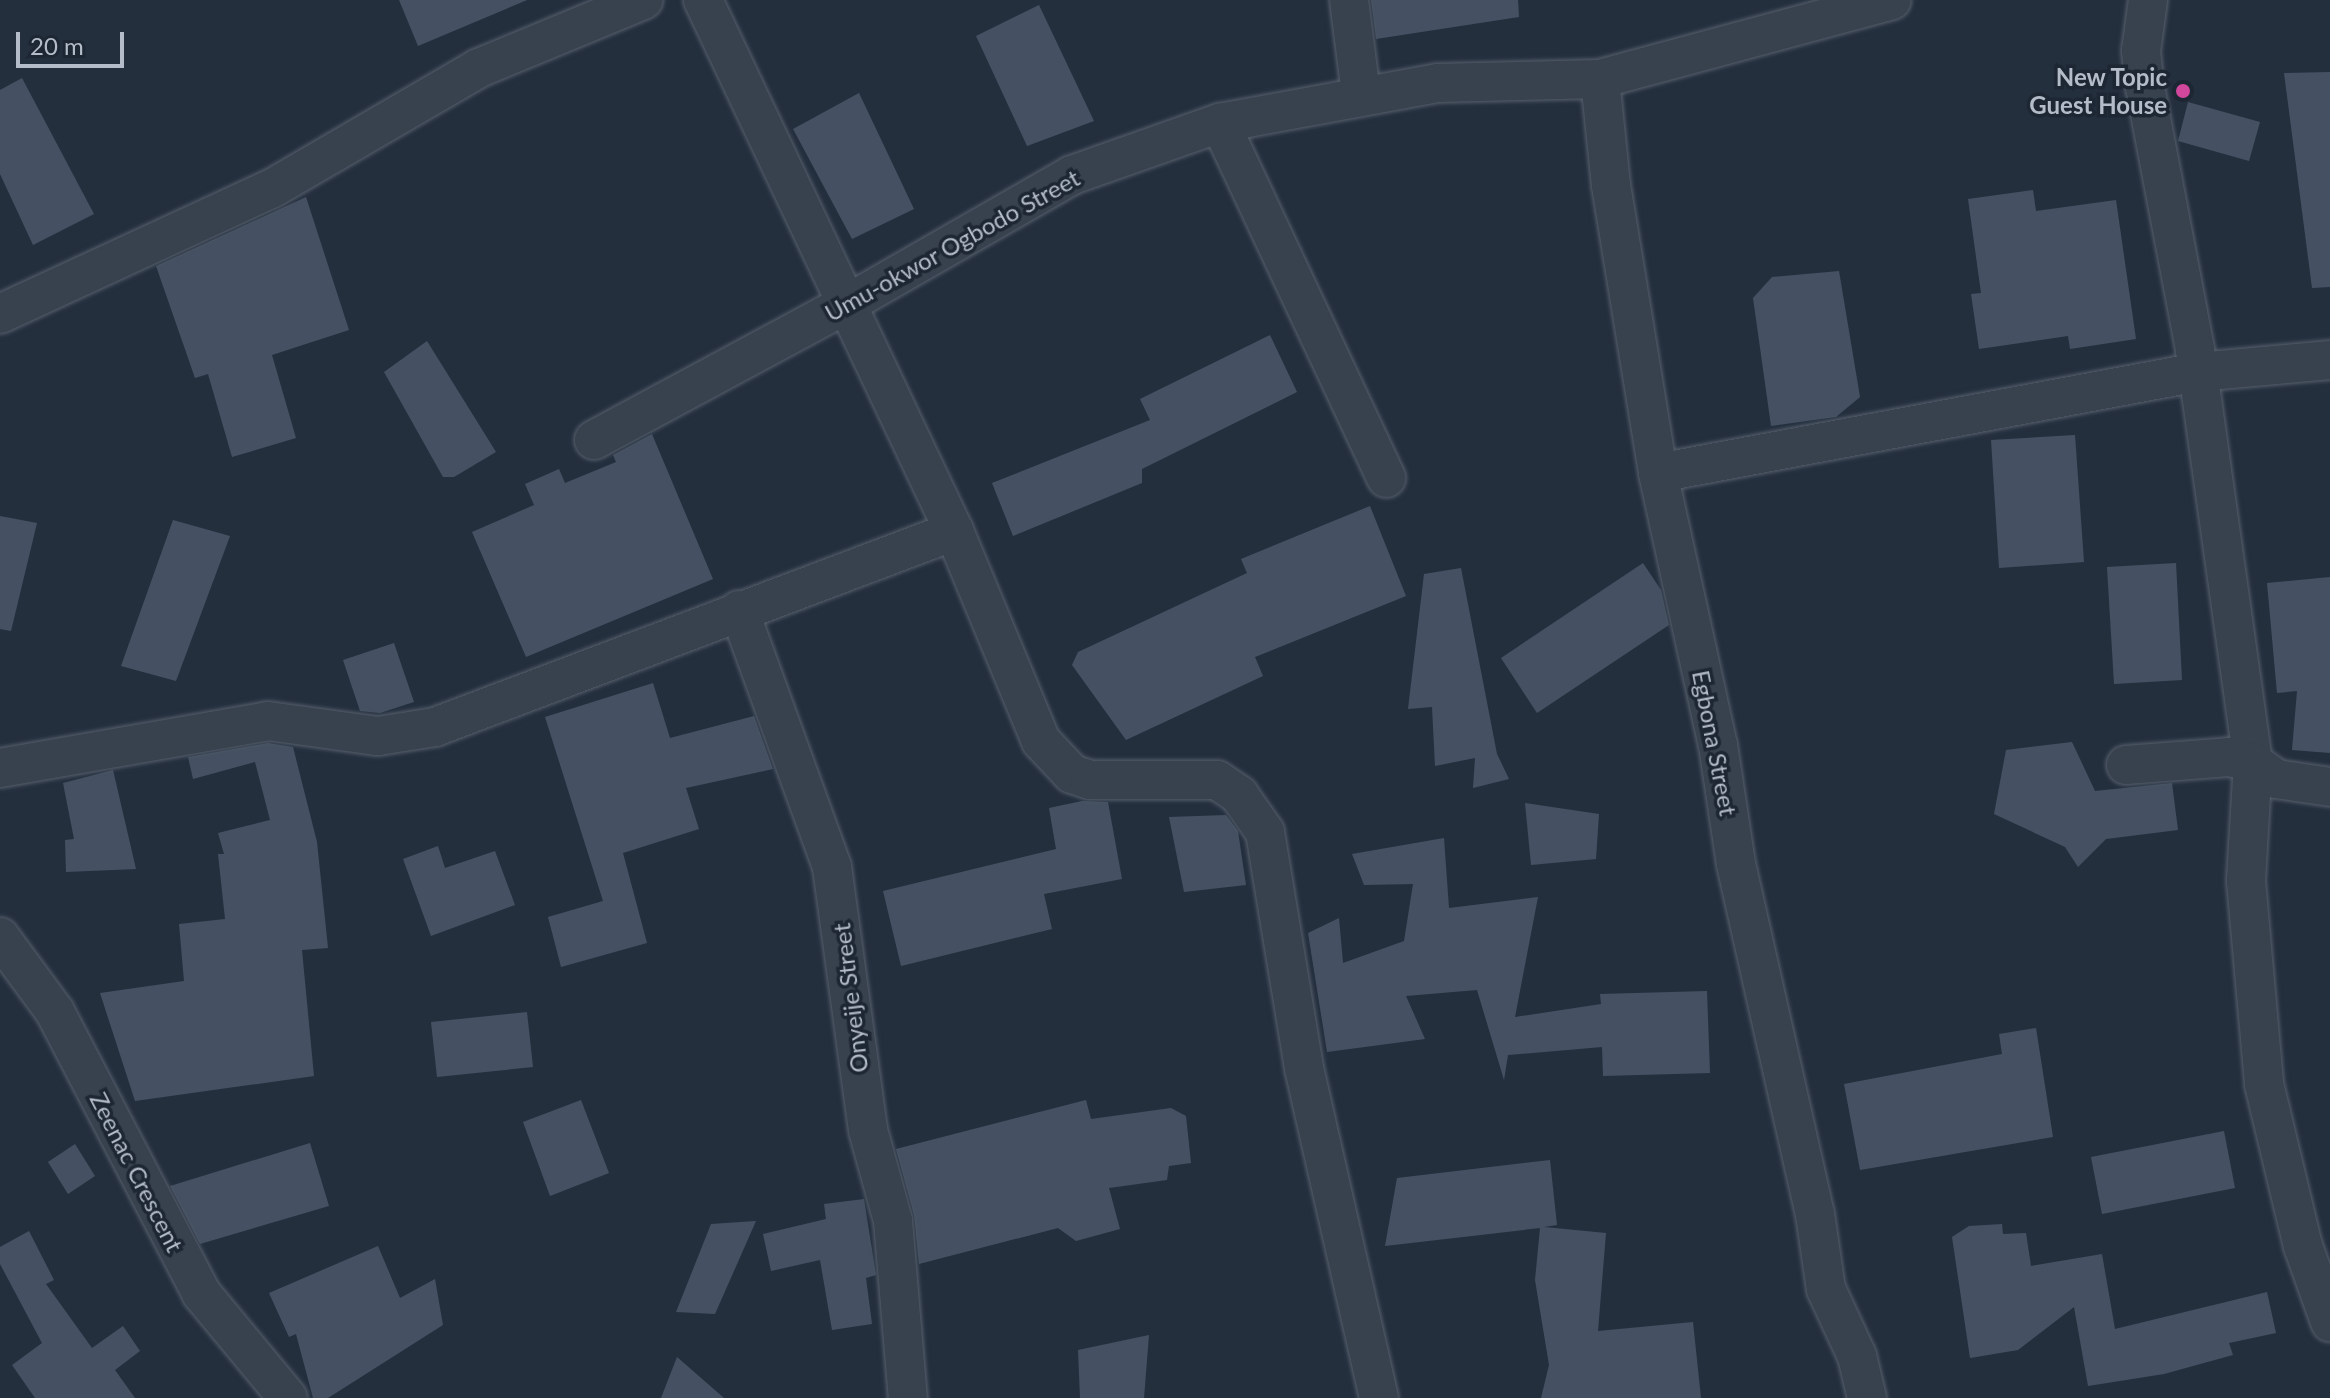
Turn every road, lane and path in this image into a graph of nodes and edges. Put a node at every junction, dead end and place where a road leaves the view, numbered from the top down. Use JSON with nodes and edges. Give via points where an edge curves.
{"nodes":[{"id":1,"x":643,"y":0,"type":"edge"},
{"id":2,"x":703,"y":0,"type":"edge"},
{"id":3,"x":1349,"y":0,"type":"edge"},
{"id":4,"x":1892,"y":0,"type":"edge"},
{"id":5,"x":2148,"y":0,"type":"edge"},
{"id":6,"x":1600,"y":79,"type":"junction"},
{"id":7,"x":1361,"y":94,"type":"junction"},
{"id":8,"x":1220,"y":123,"type":"junction"},
{"id":9,"x":847,"y":304,"type":"junction"},
{"id":10,"x":0,"y":314,"type":"edge"},
{"id":11,"x":2330,"y":360,"type":"edge"},
{"id":12,"x":2198,"y":372,"type":"junction"},
{"id":13,"x":594,"y":440,"type":"dead end"},
{"id":14,"x":1658,"y":473,"type":"junction"},
{"id":15,"x":1386,"y":478,"type":"dead end"},
{"id":16,"x":954,"y":531,"type":"junction"},
{"id":17,"x":739,"y":610,"type":"junction"},
{"id":18,"x":2253,"y":762,"type":"junction"},
{"id":19,"x":2126,"y":765,"type":"dead end"},
{"id":20,"x":0,"y":768,"type":"edge"},
{"id":21,"x":2330,"y":787,"type":"edge"},
{"id":22,"x":0,"y":937,"type":"edge"},
{"id":23,"x":2330,"y":1322,"type":"edge"},
{"id":24,"x":902,"y":1396,"type":"edge"},
{"id":25,"x":288,"y":1398,"type":"edge"},
{"id":26,"x":1379,"y":1398,"type":"edge"},
{"id":27,"x":1867,"y":1398,"type":"edge"}],
"edges":[{"from":1,"to":10,"type":"street","via":[[479,68],[271,189]]},
{"from":2,"to":9,"type":"street"},
{"from":3,"to":7,"type":"street"},
{"from":4,"to":6,"type":"street","name":"Umu-okwor Ogbodo Street"},
{"from":5,"to":12,"type":"street","via":[[2141,51],[2145,87]]},
{"from":6,"to":7,"type":"street","name":"Umu-okwor Ogbodo Street","via":[[1485,80]]},
{"from":6,"to":14,"type":"street","name":"Egbona Street","via":[[1611,185]]},
{"from":7,"to":8,"type":"street","name":"Umu-okwor Ogbodo Street"},
{"from":8,"to":9,"type":"street","name":"Umu-okwor Ogbodo Street","via":[[1072,175]]},
{"from":8,"to":15,"type":"street"},
{"from":9,"to":13,"type":"street","name":"Umu-okwor Ogbodo Street"},
{"from":9,"to":16,"type":"street"},
{"from":11,"to":12,"type":"street"},
{"from":12,"to":14,"type":"street"},
{"from":12,"to":18,"type":"street"},
{"from":14,"to":27,"type":"street","name":"Egbona Street","via":[[1718,745],[1736,864],[1815,1214],[1826,1289],[1857,1356]]},
{"from":16,"to":17,"type":"street"},
{"from":16,"to":26,"type":"street","via":[[1041,741],[1072,774],[1090,780],[1217,780],[1239,795],[1265,832],[1304,1068]]},
{"from":17,"to":20,"type":"street","via":[[435,727],[378,736],[268,721]]},
{"from":17,"to":24,"type":"street","name":"Onyeije Street","via":[[832,867],[863,1105],[893,1221]]},
{"from":18,"to":19,"type":"street","via":[[2229,757]]},
{"from":18,"to":21,"type":"street","via":[[2276,779]]},
{"from":18,"to":23,"type":"street","via":[[2246,881],[2264,1084],[2303,1246]]},
{"from":22,"to":25,"type":"street","name":"Zeenac Crescent","via":[[55,1012],[201,1293]]}]}
